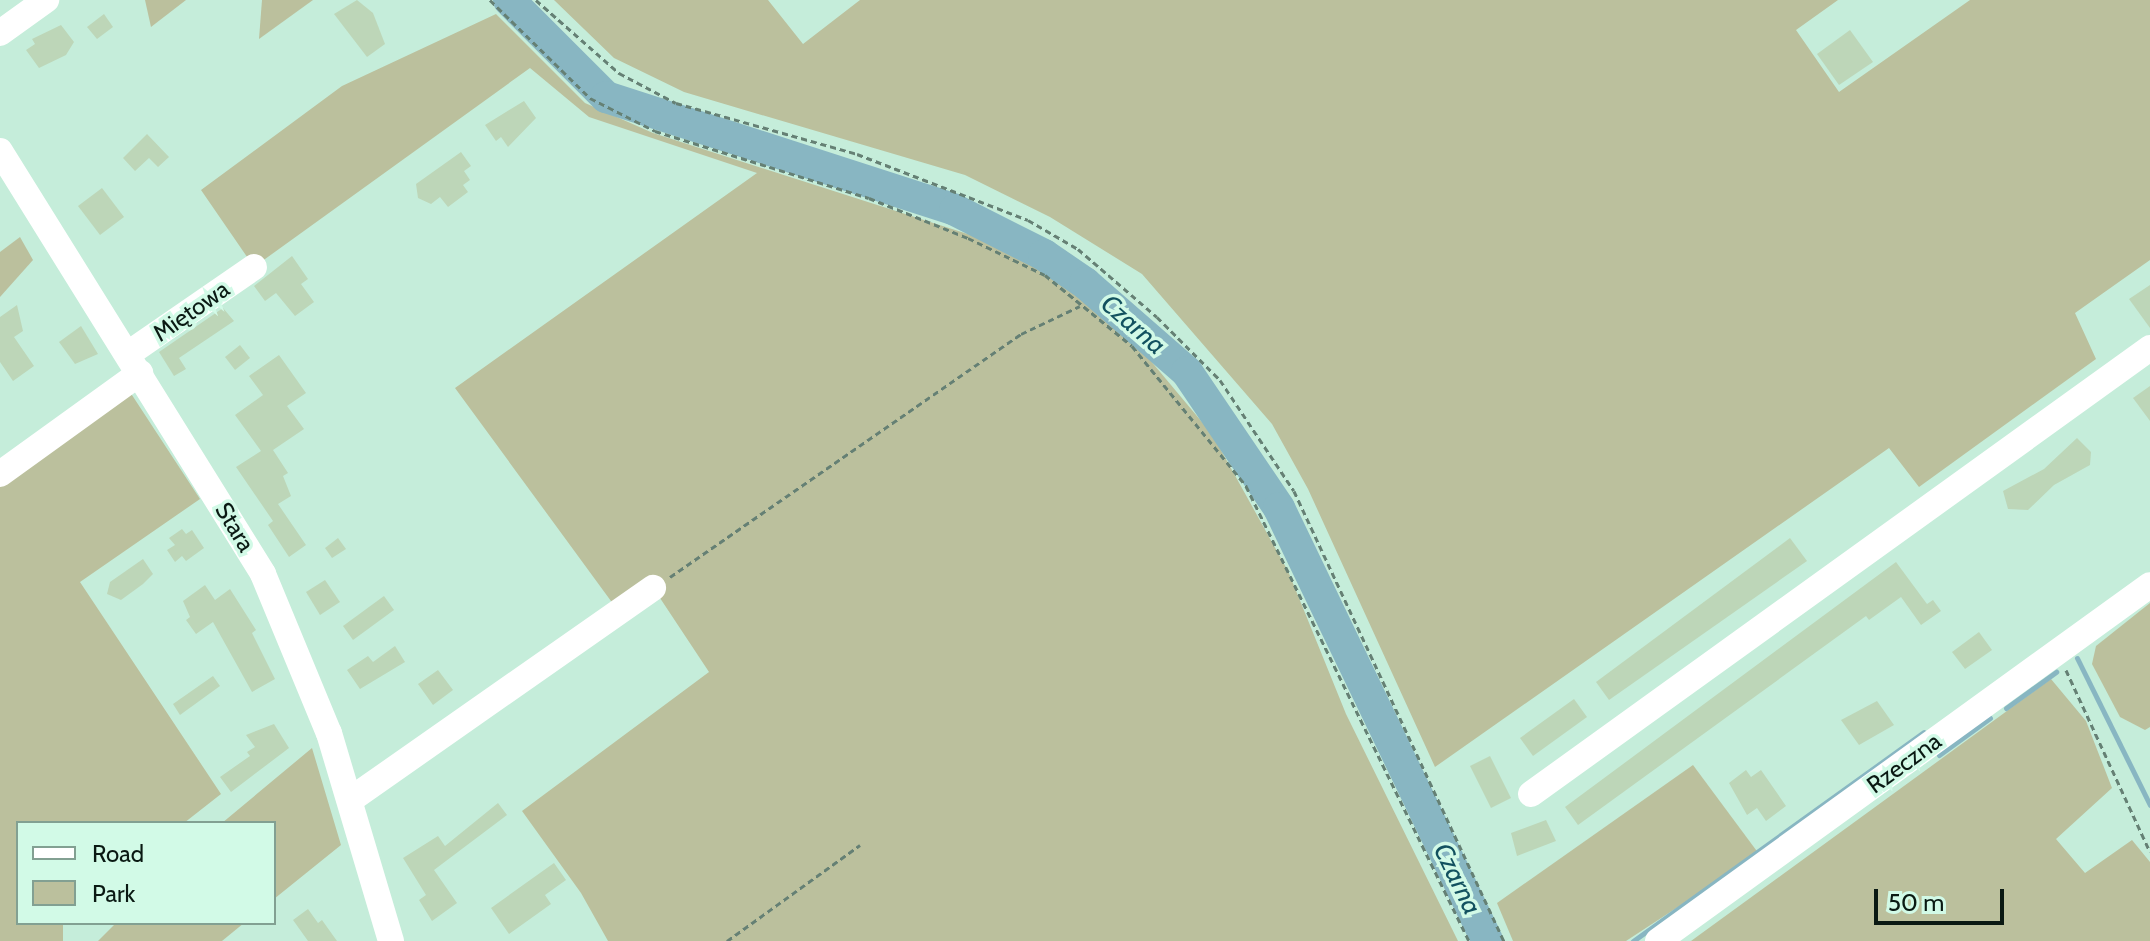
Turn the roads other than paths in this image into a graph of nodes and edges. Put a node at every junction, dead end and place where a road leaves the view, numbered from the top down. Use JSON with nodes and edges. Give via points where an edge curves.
{"nodes":[{"id":1,"x":46,"y":0,"type":"edge"},
{"id":2,"x":0,"y":33,"type":"edge"},
{"id":3,"x":0,"y":151,"type":"edge"},
{"id":4,"x":254,"y":267,"type":"dead end"},
{"id":5,"x":2150,"y":348,"type":"edge"},
{"id":6,"x":134,"y":364,"type":"junction"},
{"id":7,"x":0,"y":474,"type":"edge"},
{"id":8,"x":2150,"y":585,"type":"edge"},
{"id":9,"x":653,"y":588,"type":"road end"},
{"id":10,"x":1531,"y":794,"type":"dead end"},
{"id":11,"x":350,"y":800,"type":"junction"},
{"id":12,"x":391,"y":941,"type":"edge"},
{"id":13,"x":1658,"y":941,"type":"edge"}],
"edges":[{"from":1,"to":2,"type":"street"},
{"from":3,"to":6,"type":"street","name":"Stara"},
{"from":4,"to":6,"type":"street","name":"Miętowa"},
{"from":5,"to":10,"type":"street"},
{"from":6,"to":7,"type":"street","name":"Miętowa"},
{"from":6,"to":11,"type":"street","name":"Stara","via":[[263,574],[307,672]]},
{"from":8,"to":13,"type":"street","name":"Rzeczna"},
{"from":9,"to":11,"type":"street"},
{"from":11,"to":12,"type":"street","name":"Stara"}]}
